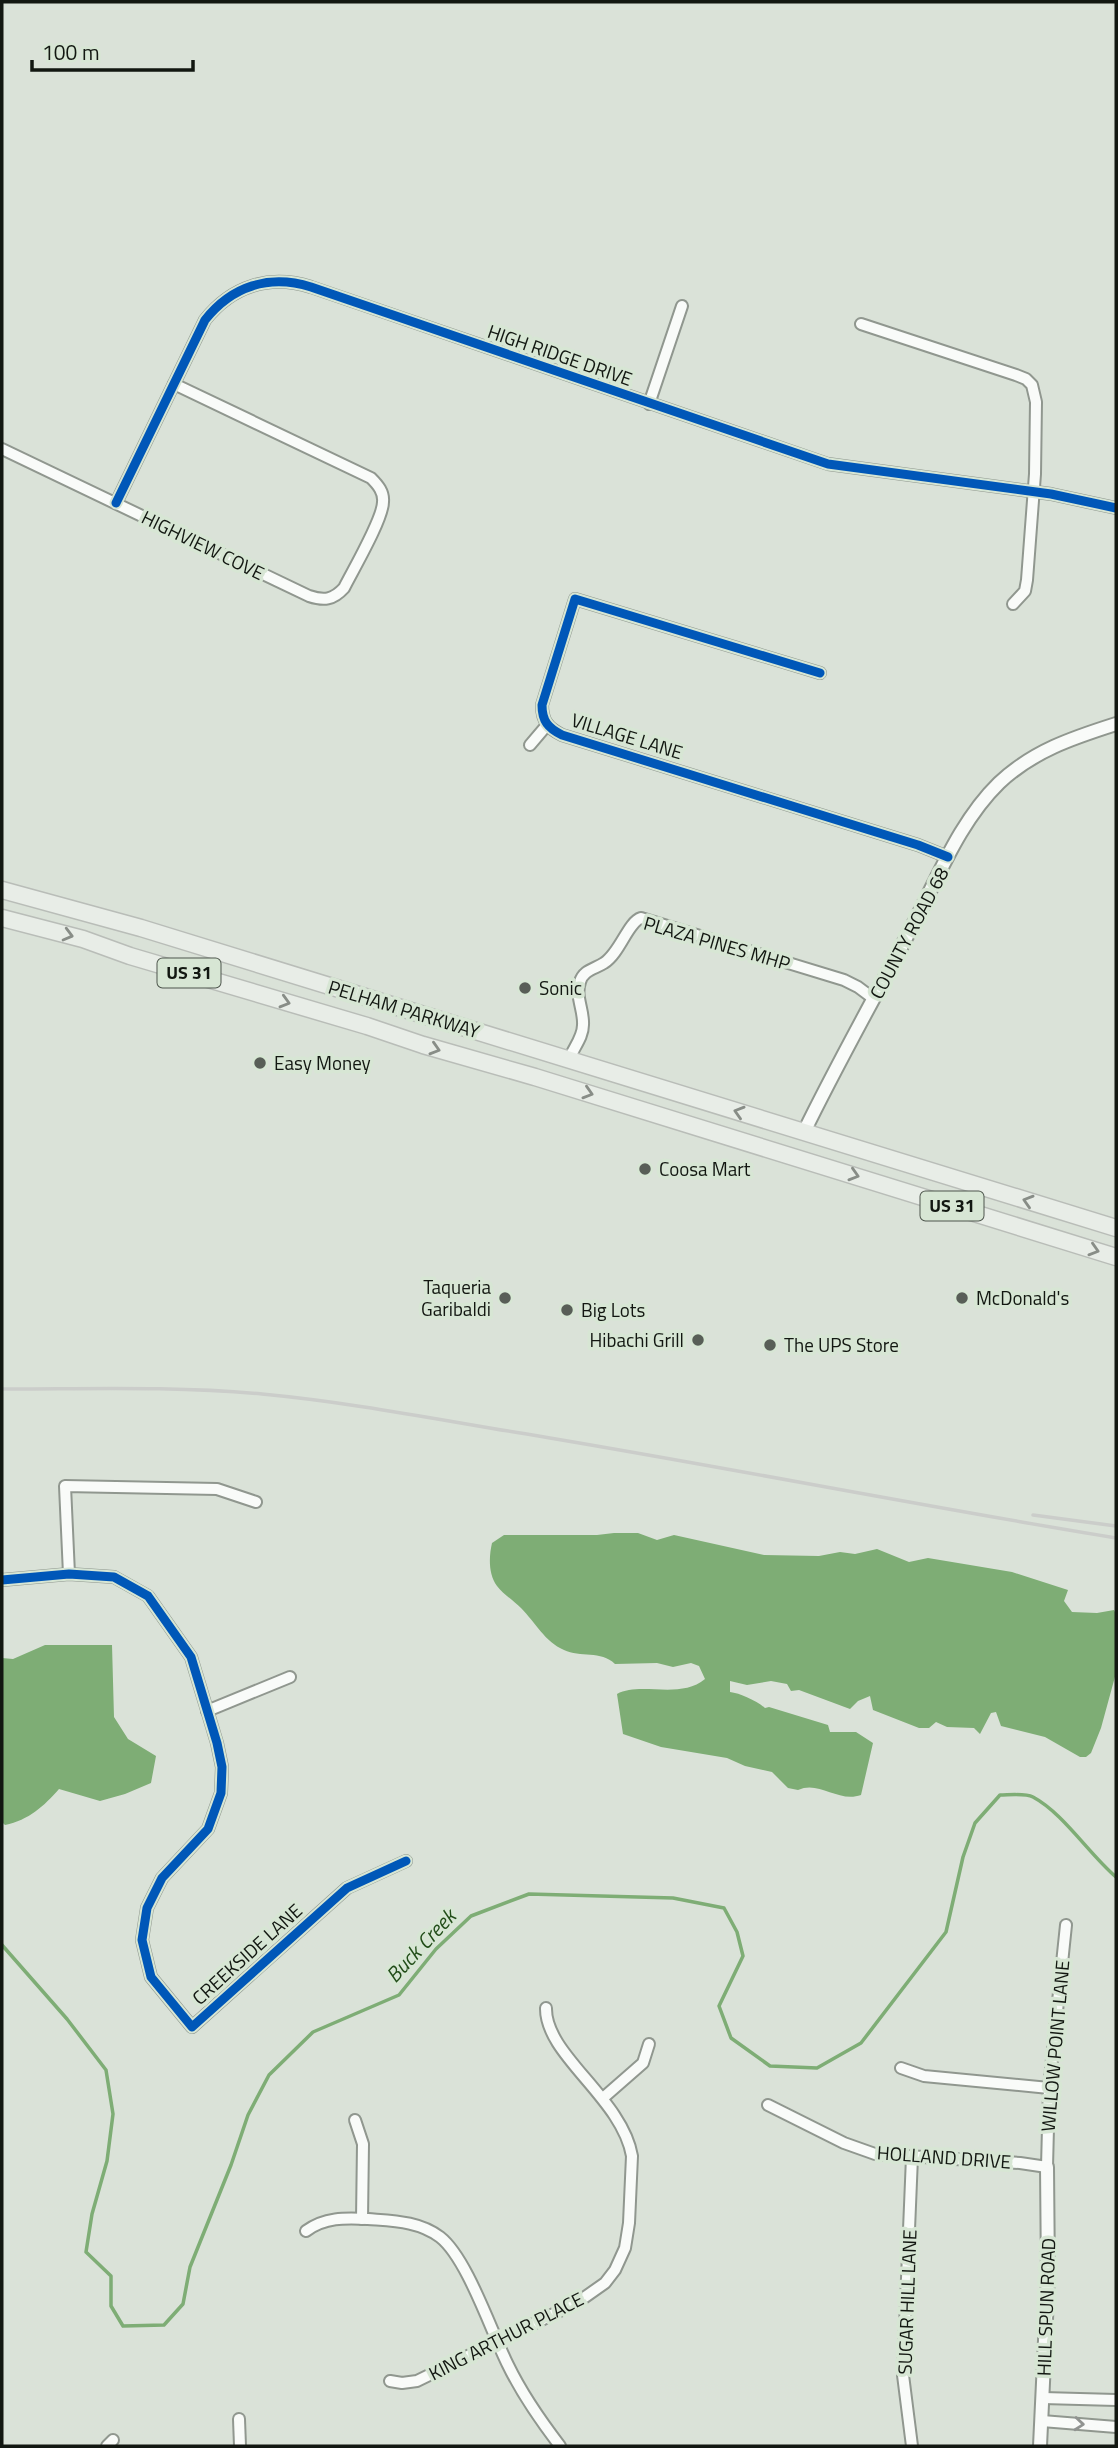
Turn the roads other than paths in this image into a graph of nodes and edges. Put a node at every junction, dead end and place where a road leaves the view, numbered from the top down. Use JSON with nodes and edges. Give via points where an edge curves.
{"nodes":[{"id":1,"x":682,"y":306,"type":"dead end"},
{"id":2,"x":862,"y":324,"type":"dead end"},
{"id":3,"x":174,"y":384,"type":"junction"},
{"id":4,"x":649,"y":404,"type":"junction"},
{"id":5,"x":2,"y":449,"type":"edge"},
{"id":6,"x":395,"y":488,"type":"dead end"},
{"id":7,"x":382,"y":492,"type":"junction"},
{"id":8,"x":1034,"y":492,"type":"junction"},
{"id":9,"x":116,"y":503,"type":"junction"},
{"id":10,"x":1116,"y":508,"type":"edge"},
{"id":11,"x":330,"y":599,"type":"junction"},
{"id":12,"x":1013,"y":604,"type":"dead end"},
{"id":13,"x":335,"y":611,"type":"dead end"},
{"id":14,"x":820,"y":673,"type":"dead end"},
{"id":15,"x":1116,"y":724,"type":"edge"},
{"id":16,"x":547,"y":725,"type":"junction"},
{"id":17,"x":530,"y":745,"type":"dead end"},
{"id":18,"x":948,"y":857,"type":"junction"},
{"id":19,"x":2,"y":890,"type":"edge"},
{"id":20,"x":48,"y":901,"type":"junction"},
{"id":21,"x":2,"y":918,"type":"edge"},
{"id":22,"x":40,"y":928,"type":"junction"},
{"id":23,"x":171,"y":937,"type":"junction"},
{"id":24,"x":164,"y":966,"type":"junction"},
{"id":25,"x":369,"y":998,"type":"junction"},
{"id":26,"x":874,"y":999,"type":"junction"},
{"id":27,"x":360,"y":1024,"type":"junction"},
{"id":28,"x":527,"y":1048,"type":"junction"},
{"id":29,"x":569,"y":1060,"type":"junction"},
{"id":30,"x":522,"y":1074,"type":"junction"},
{"id":31,"x":804,"y":1132,"type":"junction"},
{"id":32,"x":788,"y":1156,"type":"junction"},
{"id":33,"x":933,"y":1172,"type":"junction"},
{"id":34,"x":924,"y":1198,"type":"junction"},
{"id":35,"x":1059,"y":1211,"type":"junction"},
{"id":36,"x":1116,"y":1228,"type":"edge"},
{"id":37,"x":1052,"y":1237,"type":"junction"},
{"id":38,"x":1116,"y":1257,"type":"edge"},
{"id":39,"x":256,"y":1502,"type":"dead end"},
{"id":40,"x":69,"y":1574,"type":"junction"},
{"id":41,"x":2,"y":1580,"type":"edge"},
{"id":42,"x":290,"y":1677,"type":"dead end"},
{"id":43,"x":207,"y":1711,"type":"junction"},
{"id":44,"x":406,"y":1861,"type":"dead end"},
{"id":45,"x":1066,"y":1925,"type":"dead end"},
{"id":46,"x":546,"y":2008,"type":"dead end"},
{"id":47,"x":649,"y":2044,"type":"dead end"},
{"id":48,"x":901,"y":2068,"type":"dead end"},
{"id":49,"x":1049,"y":2088,"type":"junction"},
{"id":50,"x":603,"y":2098,"type":"junction"},
{"id":51,"x":768,"y":2105,"type":"dead end"},
{"id":52,"x":355,"y":2120,"type":"dead end"},
{"id":53,"x":912,"y":2157,"type":"junction"},
{"id":54,"x":1047,"y":2167,"type":"junction"},
{"id":55,"x":362,"y":2219,"type":"junction"},
{"id":56,"x":306,"y":2231,"type":"dead end"},
{"id":57,"x":497,"y":2342,"type":"junction"},
{"id":58,"x":390,"y":2381,"type":"dead end"},
{"id":59,"x":1043,"y":2398,"type":"junction"},
{"id":60,"x":1116,"y":2400,"type":"edge"},
{"id":61,"x":239,"y":2418,"type":"dead end"},
{"id":62,"x":1042,"y":2421,"type":"junction"},
{"id":63,"x":1116,"y":2427,"type":"edge"},
{"id":64,"x":240,"y":2446,"type":"edge"},
{"id":65,"x":560,"y":2446,"type":"edge"},
{"id":66,"x":912,"y":2446,"type":"edge"},
{"id":67,"x":1040,"y":2446,"type":"edge"}],
"edges":[{"from":1,"to":4,"type":"street"},
{"from":2,"to":8,"type":"street","via":[[1026,379],[1036,393]]},
{"from":3,"to":4,"type":"street","name":"HIGH RIDGE DRIVE","via":[[199,331],[219,304],[247,287],[279,281],[311,287]]},
{"from":3,"to":7,"type":"street","via":[[371,478]]},
{"from":3,"to":9,"type":"street","name":"HIGH RIDGE DRIVE"},
{"from":4,"to":8,"type":"street","name":"HIGH RIDGE DRIVE","via":[[828,464]]},
{"from":5,"to":9,"type":"street","name":"HIGHVIEW COVE"},
{"from":6,"to":7,"type":"street"},
{"from":7,"to":11,"type":"street","via":[[382,510],[344,588]]},
{"from":8,"to":10,"type":"street","name":"HIGH RIDGE DRIVE"},
{"from":8,"to":12,"type":"street","via":[[1027,580]]},
{"from":9,"to":11,"type":"street","name":"HIGHVIEW COVE","via":[[309,596]]},
{"from":11,"to":13,"type":"street"},
{"from":14,"to":16,"type":"street","name":"VILLAGE LANE","via":[[575,599],[542,705]]},
{"from":15,"to":18,"type":"street","name":"COUNTY ROAD 68","via":[[1067,739],[1013,770],[986,796]]},
{"from":16,"to":17,"type":"street","name":"VILLAGE LANE"},
{"from":16,"to":18,"type":"street","name":"VILLAGE LANE","via":[[562,734]]},
{"from":18,"to":26,"type":"street","name":"COUNTY ROAD 68"},
{"from":19,"to":20,"type":"main road","name":"PELHAM PARKWAY","number":"US 31"},
{"from":20,"to":22,"type":"main road"},
{"from":20,"to":23,"type":"main road","name":"PELHAM PARKWAY","number":"US 31"},
{"from":21,"to":22,"type":"main road","name":"PELHAM PARKWAY","number":"US 31"},
{"from":22,"to":24,"type":"main road","name":"PELHAM PARKWAY","number":"US 31","one_way":true},
{"from":23,"to":24,"type":"main road"},
{"from":23,"to":25,"type":"main road","name":"PELHAM PARKWAY","number":"US 31"},
{"from":24,"to":27,"type":"main road","name":"PELHAM PARKWAY","number":"US 31","one_way":true},
{"from":25,"to":27,"type":"main road"},
{"from":25,"to":28,"type":"main road","name":"PELHAM PARKWAY","number":"US 31"},
{"from":26,"to":29,"type":"street","name":"PLAZA PINES MHP","via":[[844,980],[637,918],[607,962],[580,979],[583,1026]]},
{"from":26,"to":31,"type":"street","name":"COUNTY ROAD 68"},
{"from":27,"to":30,"type":"main road","name":"PELHAM PARKWAY","number":"US 31","one_way":true},
{"from":28,"to":29,"type":"main road","name":"PELHAM PARKWAY","number":"US 31"},
{"from":28,"to":30,"type":"main road"},
{"from":31,"to":29,"type":"main road","name":"PELHAM PARKWAY","number":"US 31","one_way":true},
{"from":30,"to":32,"type":"main road","name":"PELHAM PARKWAY","number":"US 31","one_way":true},
{"from":31,"to":32,"type":"main road"},
{"from":31,"to":33,"type":"main road","number":"US 31"},
{"from":32,"to":34,"type":"main road","number":"US 31","one_way":true},
{"from":33,"to":34,"type":"main road"},
{"from":35,"to":33,"type":"main road","number":"US 31","one_way":true},
{"from":34,"to":37,"type":"main road","number":"US 31"},
{"from":35,"to":36,"type":"main road","number":"US 31"},
{"from":35,"to":37,"type":"main road"},
{"from":37,"to":38,"type":"main road","number":"US 31","one_way":true},
{"from":39,"to":40,"type":"street","via":[[217,1489],[65,1486]]},
{"from":40,"to":41,"type":"street","name":"CREEKSIDE LANE"},
{"from":40,"to":43,"type":"street","name":"CREEKSIDE LANE","via":[[114,1577],[148,1596],[191,1657]]},
{"from":42,"to":43,"type":"street"},
{"from":43,"to":44,"type":"street","name":"CREEKSIDE LANE","via":[[222,1766],[221,1793],[208,1829],[162,1878],[147,1908],[142,1940],[151,1977],[192,2027],[347,1888]]},
{"from":45,"to":49,"type":"street","name":"WILLOW POINT LANE"},
{"from":46,"to":50,"type":"street","name":"KING ARTHUR PLACE","via":[[548,2029]]},
{"from":47,"to":50,"type":"street","via":[[643,2063]]},
{"from":48,"to":49,"type":"street","via":[[924,2076]]},
{"from":49,"to":54,"type":"street","name":"WILLOW POINT LANE"},
{"from":50,"to":57,"type":"street","name":"KING ARTHUR PLACE","via":[[625,2131],[632,2156],[627,2237],[621,2259],[612,2275],[589,2295]]},
{"from":51,"to":53,"type":"street","name":"HOLLAND DRIVE","via":[[865,2151]]},
{"from":52,"to":55,"type":"street","via":[[363,2146]]},
{"from":53,"to":54,"type":"street","name":"HOLLAND DRIVE"},
{"from":53,"to":66,"type":"street","name":"SUGAR HILL LANE","via":[[903,2375]]},
{"from":54,"to":59,"type":"street","name":"HILL SPUN ROAD"},
{"from":55,"to":56,"type":"street","via":[[323,2220]]},
{"from":55,"to":57,"type":"street","via":[[410,2223],[443,2239],[457,2255]]},
{"from":57,"to":58,"type":"street","name":"KING ARTHUR PLACE","via":[[417,2381]]},
{"from":57,"to":65,"type":"street","via":[[529,2402]]},
{"from":59,"to":60,"type":"street"},
{"from":59,"to":62,"type":"street","name":"HILL SPUN ROAD"},
{"from":61,"to":64,"type":"street"},
{"from":62,"to":63,"type":"street","one_way":true},
{"from":62,"to":67,"type":"street","name":"HILL SPUN ROAD"}]}
